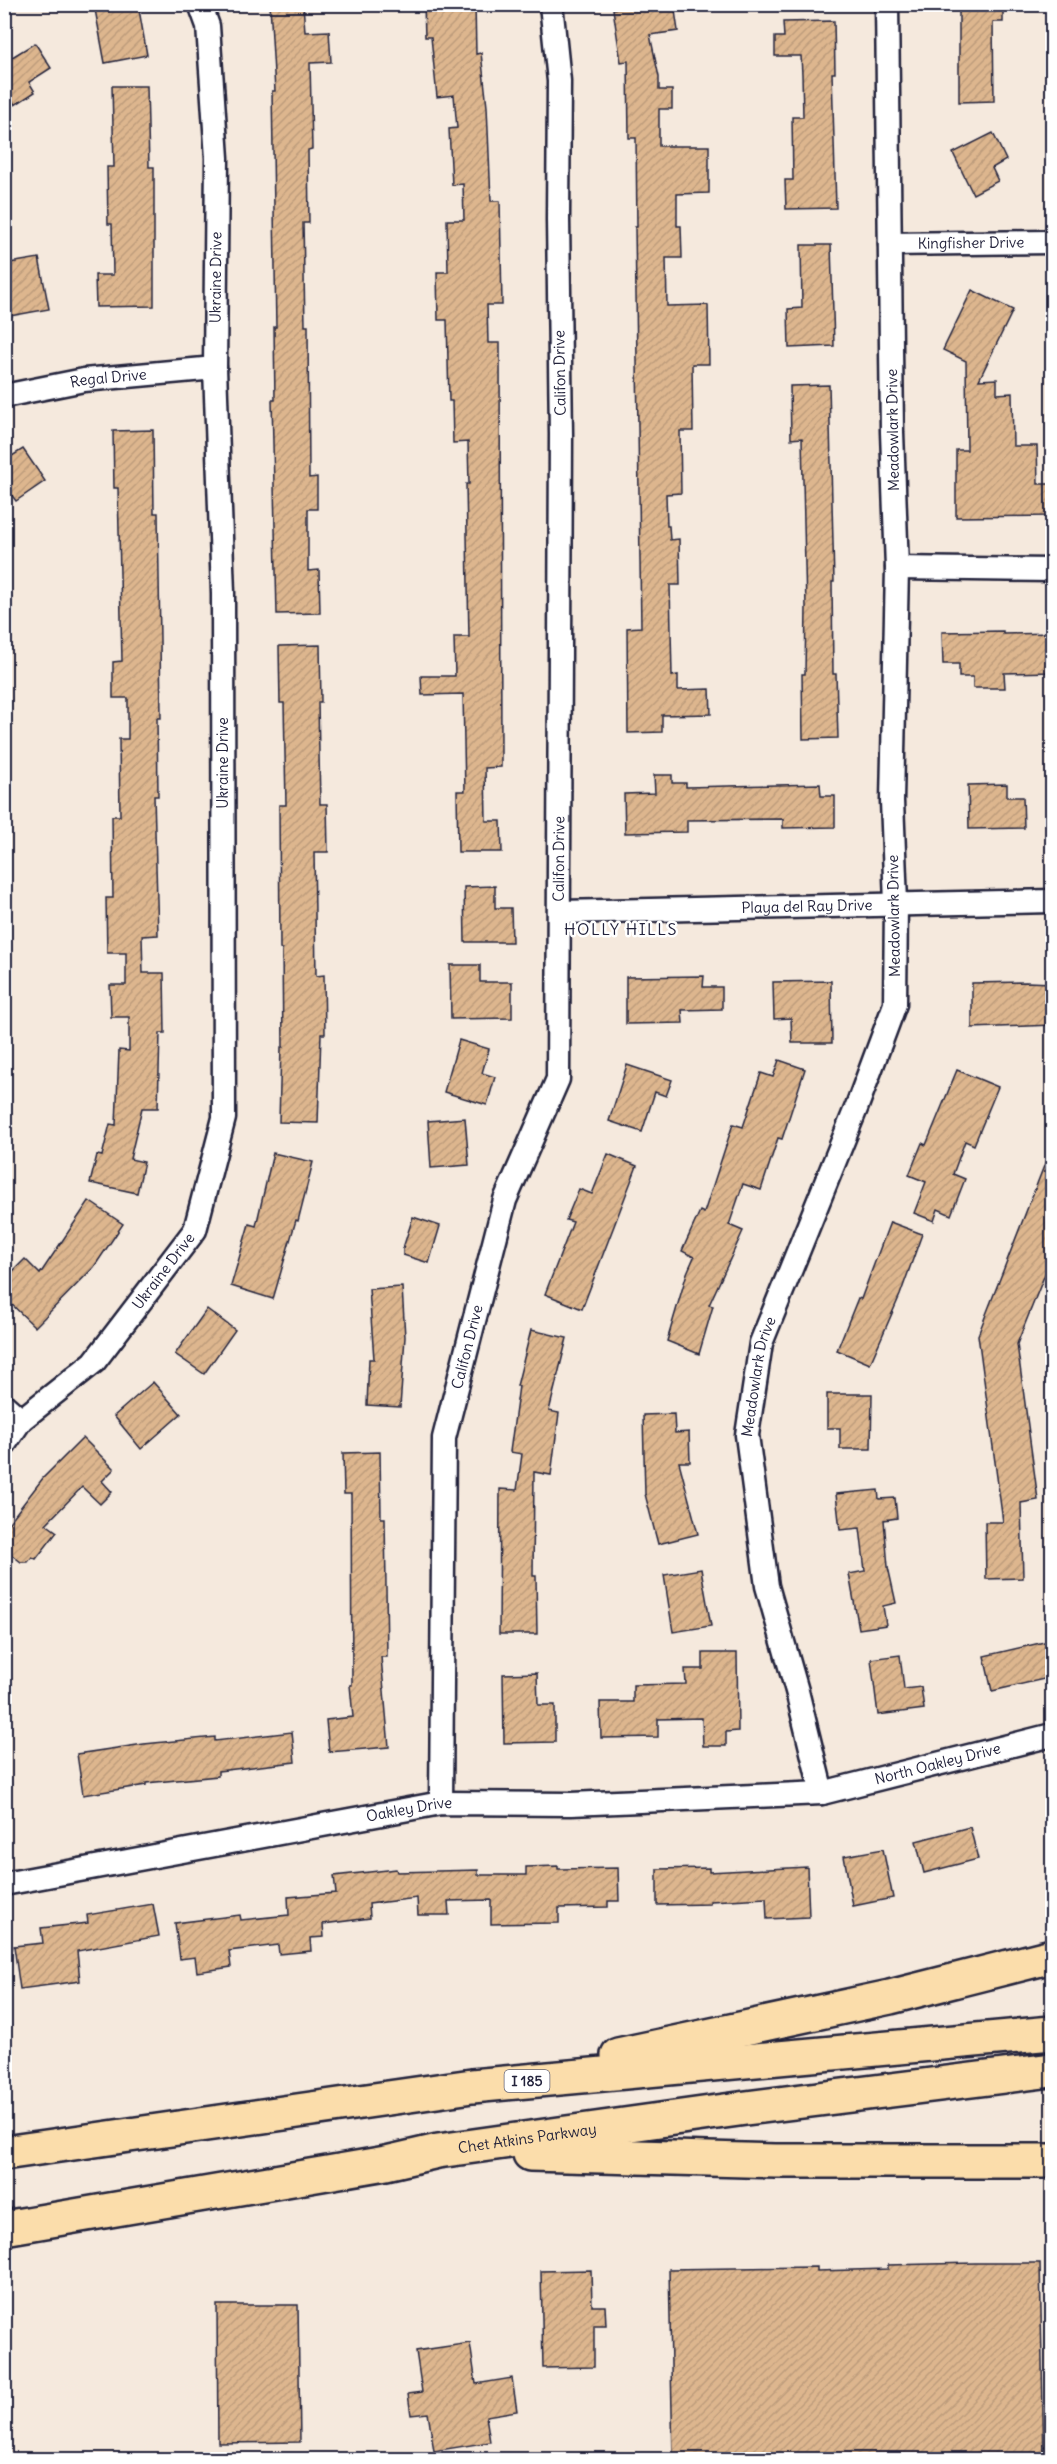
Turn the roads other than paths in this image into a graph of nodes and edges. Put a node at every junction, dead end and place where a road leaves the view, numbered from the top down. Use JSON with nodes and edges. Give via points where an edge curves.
{"nodes":[{"id":1,"x":200,"y":4,"type":"edge"},
{"id":2,"x":551,"y":4,"type":"edge"},
{"id":3,"x":887,"y":4,"type":"edge"},
{"id":4,"x":1053,"y":242,"type":"edge"},
{"id":5,"x":890,"y":244,"type":"junction"},
{"id":6,"x":215,"y":368,"type":"junction"},
{"id":7,"x":4,"y":396,"type":"edge"},
{"id":8,"x":897,"y":568,"type":"junction"},
{"id":9,"x":1053,"y":570,"type":"edge"},
{"id":10,"x":1053,"y":901,"type":"edge"},
{"id":11,"x":896,"y":903,"type":"junction"},
{"id":12,"x":561,"y":912,"type":"junction"},
{"id":13,"x":13,"y":1412,"type":"edge"},
{"id":14,"x":4,"y":1445,"type":"edge"},
{"id":15,"x":1053,"y":1735,"type":"edge"},
{"id":16,"x":822,"y":1792,"type":"junction"},
{"id":17,"x":441,"y":1803,"type":"junction"},
{"id":18,"x":4,"y":1884,"type":"edge"},
{"id":19,"x":1053,"y":1956,"type":"edge"},
{"id":20,"x":1053,"y":2033,"type":"edge"},
{"id":21,"x":1053,"y":2070,"type":"edge"},
{"id":22,"x":472,"y":2086,"type":"junction"},
{"id":23,"x":438,"y":2151,"type":"junction"},
{"id":24,"x":4,"y":2153,"type":"edge"},
{"id":25,"x":1053,"y":2161,"type":"edge"},
{"id":26,"x":4,"y":2228,"type":"edge"}],
"edges":[{"from":1,"to":6,"type":"street","name":"Ukraine Drive","via":[[208,26],[217,158]]},
{"from":2,"to":12,"type":"street","name":"Califon Drive","via":[[559,81]]},
{"from":3,"to":5,"type":"street","name":"Meadowlark Drive"},
{"from":4,"to":5,"type":"street","name":"Kingfisher Drive"},
{"from":5,"to":8,"type":"street","name":"Meadowlark Drive"},
{"from":6,"to":7,"type":"street","name":"Regal Drive","via":[[84,380]]},
{"from":6,"to":13,"type":"street","name":"Ukraine Drive","via":[[223,593],[224,1118],[195,1230],[94,1362]]},
{"from":8,"to":9,"type":"street"},
{"from":8,"to":11,"type":"street","name":"Meadowlark Drive","via":[[892,801]]},
{"from":10,"to":11,"type":"street","name":"Playa del Ray Drive"},
{"from":11,"to":12,"type":"street","name":"Playa del Ray Drive"},
{"from":11,"to":16,"type":"street","name":"Meadowlark Drive","via":[[895,1004],[761,1342],[747,1435],[766,1586]]},
{"from":12,"to":17,"type":"street","name":"Califon Drive","via":[[558,1079],[505,1200],[444,1438]]},
{"from":13,"to":14,"type":"street","name":"Ukraine Drive"},
{"from":15,"to":16,"type":"street","name":"North Oakley Drive"},
{"from":16,"to":17,"type":"street","name":"Oakley Drive","via":[[571,1803]]},
{"from":17,"to":18,"type":"street","name":"Oakley Drive"},
{"from":19,"to":22,"type":"highway","via":[[890,1997]]},
{"from":20,"to":22,"type":"highway","number":"I 185"},
{"from":21,"to":23,"type":"highway","name":"Chet Atkins Parkway"},
{"from":22,"to":24,"type":"highway","number":"I 185"},
{"from":23,"to":25,"type":"highway","via":[[776,2161]]},
{"from":23,"to":26,"type":"highway","name":"Chet Atkins Parkway"}]}
